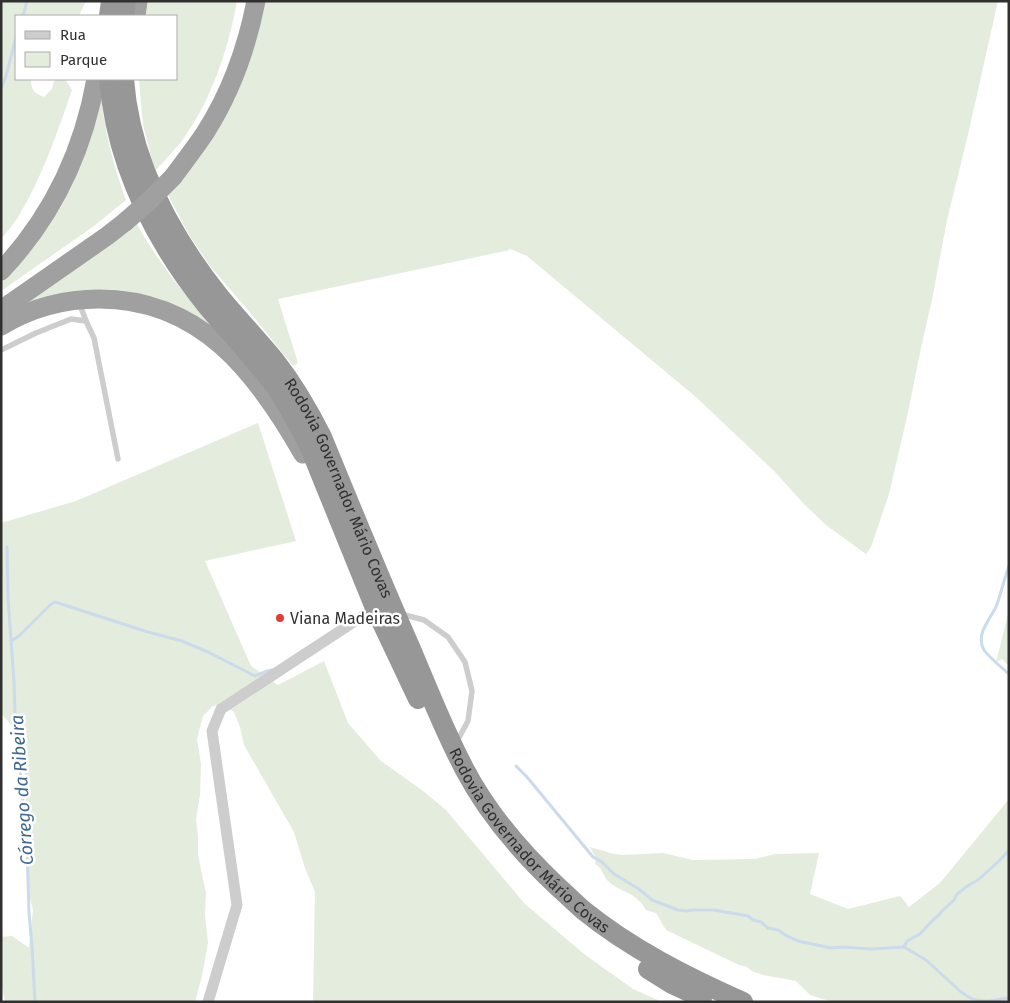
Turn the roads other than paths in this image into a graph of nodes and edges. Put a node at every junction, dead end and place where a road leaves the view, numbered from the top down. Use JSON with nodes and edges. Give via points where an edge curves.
{"nodes":[{"id":1,"x":104,"y":1,"type":"edge"},
{"id":2,"x":111,"y":1,"type":"edge"},
{"id":3,"x":126,"y":1,"type":"edge"},
{"id":4,"x":138,"y":1,"type":"edge"},
{"id":5,"x":244,"y":1,"type":"edge"},
{"id":6,"x":256,"y":1,"type":"edge"},
{"id":7,"x":102,"y":15,"type":"edge"},
{"id":8,"x":109,"y":15,"type":"edge"},
{"id":9,"x":124,"y":15,"type":"edge"},
{"id":10,"x":136,"y":15,"type":"edge"},
{"id":11,"x":96,"y":80,"type":"edge"},
{"id":12,"x":109,"y":80,"type":"edge"},
{"id":13,"x":124,"y":80,"type":"edge"},
{"id":14,"x":132,"y":80,"type":"edge"},
{"id":15,"x":139,"y":153,"type":"junction"},
{"id":16,"x":169,"y":173,"type":"junction"},
{"id":17,"x":121,"y":218,"type":"junction"},
{"id":18,"x":1,"y":271,"type":"edge"},
{"id":19,"x":1,"y":297,"type":"edge"},
{"id":20,"x":78,"y":300,"type":"junction"},
{"id":21,"x":1,"y":310,"type":"edge"},
{"id":22,"x":86,"y":321,"type":"junction"},
{"id":23,"x":1,"y":326,"type":"edge"},
{"id":24,"x":1,"y":350,"type":"edge"},
{"id":25,"x":118,"y":459,"type":"dead end"},
{"id":26,"x":356,"y":558,"type":"junction"},
{"id":27,"x":375,"y":608,"type":"junction"},
{"id":28,"x":395,"y":613,"type":"junction"},
{"id":29,"x":454,"y":747,"type":"junction"},
{"id":30,"x":208,"y":1002,"type":"edge"},
{"id":31,"x":711,"y":1002,"type":"edge"},
{"id":32,"x":743,"y":1002,"type":"edge"}],
"edges":[{"from":1,"to":7,"type":"highway"},
{"from":2,"to":8,"type":"highway"},
{"from":3,"to":9,"type":"highway"},
{"from":4,"to":10,"type":"highway"},
{"from":5,"to":16,"type":"highway","via":[[222,75]]},
{"from":6,"to":16,"type":"highway","via":[[245,44],[223,100],[205,133]]},
{"from":11,"to":18,"type":"highway","via":[[84,132],[67,176],[38,227]]},
{"from":12,"to":26,"type":"highway","name":"Rodovia Governador Mário Covas","via":[[121,145],[135,187],[154,227],[192,285],[288,406],[308,443]]},
{"from":13,"to":15,"type":"highway","name":"Rodovia Governador Mário Covas"},
{"from":14,"to":15,"type":"highway"},
{"from":15,"to":28,"type":"highway","name":"Rodovia Governador Mário Covas","via":[[167,220],[185,250],[301,397],[322,437]]},
{"from":16,"to":17,"type":"highway","bridge":true,"via":[[149,201]]},
{"from":17,"to":19,"type":"highway"},
{"from":17,"to":21,"type":"highway","via":[[101,240]]},
{"from":20,"to":22,"type":"lane"},
{"from":20,"to":23,"type":"highway","via":[[39,308]]},
{"from":20,"to":26,"type":"highway","via":[[120,300],[162,309],[195,326],[228,352],[255,380],[283,419],[318,480]]},
{"from":22,"to":24,"type":"lane","via":[[71,319]]},
{"from":22,"to":25,"type":"lane","via":[[94,338]]},
{"from":26,"to":27,"type":"highway","name":"Rodovia Governador Mário Covas"},
{"from":27,"to":30,"type":"street","via":[[221,709],[212,731],[237,905]]},
{"from":27,"to":31,"type":"highway","name":"Rodovia Governador Mário Covas","via":[[455,775],[500,842],[552,898],[599,938],[672,984]]},
{"from":28,"to":29,"type":"highway","name":"Rodovia Governador Mário Covas"},
{"from":28,"to":29,"type":"lane","via":[[424,620],[448,638],[465,662],[472,691],[468,721]]},
{"from":29,"to":32,"type":"highway","name":"Rodovia Governador Mário Covas","via":[[480,794],[512,838],[582,910],[637,948]]}]}
